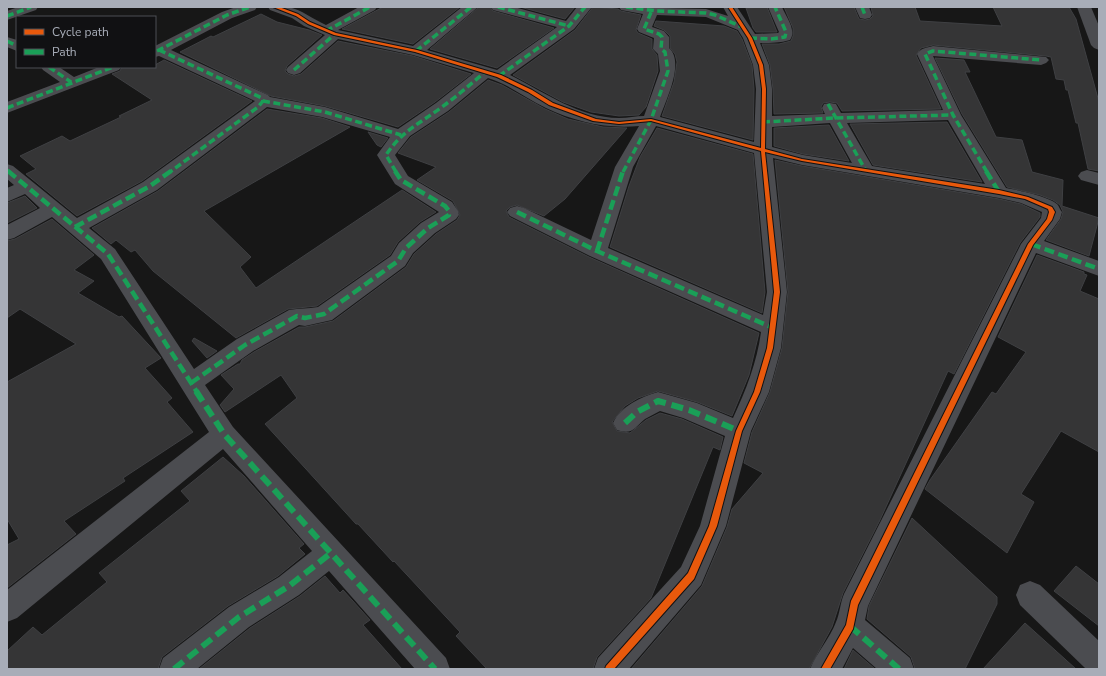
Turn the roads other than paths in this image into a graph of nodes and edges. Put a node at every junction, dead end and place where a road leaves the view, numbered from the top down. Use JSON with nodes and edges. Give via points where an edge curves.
{"nodes":[{"id":1,"x":31,"y":7,"type":"edge"},
{"id":2,"x":213,"y":7,"type":"edge"},
{"id":3,"x":250,"y":7,"type":"edge"},
{"id":4,"x":275,"y":7,"type":"edge"},
{"id":5,"x":370,"y":7,"type":"edge"},
{"id":6,"x":471,"y":7,"type":"edge"},
{"id":7,"x":498,"y":7,"type":"edge"},
{"id":8,"x":585,"y":7,"type":"edge"},
{"id":9,"x":626,"y":7,"type":"edge"},
{"id":10,"x":730,"y":7,"type":"edge"},
{"id":11,"x":775,"y":7,"type":"edge"},
{"id":12,"x":1084,"y":7,"type":"edge"},
{"id":13,"x":652,"y":10,"type":"junction"},
{"id":14,"x":227,"y":15,"type":"junction"},
{"id":15,"x":7,"y":16,"type":"edge"},
{"id":16,"x":569,"y":26,"type":"junction"},
{"id":17,"x":330,"y":32,"type":"junction"},
{"id":18,"x":746,"y":33,"type":"junction"},
{"id":19,"x":7,"y":41,"type":"edge"},
{"id":20,"x":1099,"y":45,"type":"edge"},
{"id":21,"x":16,"y":46,"type":"edge"},
{"id":22,"x":157,"y":51,"type":"edge"},
{"id":23,"x":416,"y":51,"type":"junction"},
{"id":24,"x":1041,"y":60,"type":"dead end"},
{"id":25,"x":51,"y":68,"type":"edge"},
{"id":26,"x":110,"y":68,"type":"edge"},
{"id":27,"x":294,"y":70,"type":"dead end"},
{"id":28,"x":492,"y":74,"type":"junction"},
{"id":29,"x":71,"y":82,"type":"junction"},
{"id":30,"x":263,"y":101,"type":"junction"},
{"id":31,"x":7,"y":108,"type":"edge"},
{"id":32,"x":832,"y":111,"type":"junction"},
{"id":33,"x":952,"y":115,"type":"junction"},
{"id":34,"x":651,"y":120,"type":"junction"},
{"id":35,"x":762,"y":122,"type":"junction"},
{"id":36,"x":401,"y":135,"type":"junction"},
{"id":37,"x":763,"y":151,"type":"junction"},
{"id":38,"x":7,"y":170,"type":"edge"},
{"id":39,"x":866,"y":171,"type":"junction"},
{"id":40,"x":16,"y":191,"type":"edge"},
{"id":41,"x":999,"y":192,"type":"junction"},
{"id":42,"x":53,"y":209,"type":"junction"},
{"id":43,"x":517,"y":212,"type":"dead end"},
{"id":44,"x":75,"y":227,"type":"junction"},
{"id":45,"x":7,"y":233,"type":"edge"},
{"id":46,"x":1031,"y":244,"type":"junction"},
{"id":47,"x":597,"y":251,"type":"junction"},
{"id":48,"x":1099,"y":269,"type":"edge"},
{"id":49,"x":771,"y":327,"type":"junction"},
{"id":50,"x":191,"y":383,"type":"junction"},
{"id":51,"x":625,"y":422,"type":"dead end"},
{"id":52,"x":739,"y":431,"type":"junction"},
{"id":53,"x":224,"y":434,"type":"junction"},
{"id":54,"x":331,"y":553,"type":"junction"},
{"id":55,"x":1030,"y":595,"type":"dead end"},
{"id":56,"x":7,"y":608,"type":"edge"},
{"id":57,"x":850,"y":626,"type":"junction"},
{"id":58,"x":1099,"y":661,"type":"edge"},
{"id":59,"x":174,"y":669,"type":"edge"},
{"id":60,"x":435,"y":669,"type":"edge"},
{"id":61,"x":609,"y":669,"type":"edge"},
{"id":62,"x":825,"y":669,"type":"edge"},
{"id":63,"x":899,"y":669,"type":"edge"}],
"edges":[{"from":1,"to":15,"type":"street"},
{"from":2,"to":14,"type":"street"},
{"from":3,"to":14,"type":"street"},
{"from":4,"to":17,"type":"street"},
{"from":5,"to":17,"type":"street"},
{"from":6,"to":23,"type":"street"},
{"from":7,"to":16,"type":"street"},
{"from":8,"to":16,"type":"street"},
{"from":9,"to":13,"type":"street"},
{"from":10,"to":18,"type":"street"},
{"from":11,"to":18,"type":"street","via":[[786,32],[785,37],[772,39]]},
{"from":12,"to":20,"type":"street"},
{"from":13,"to":18,"type":"street","via":[[715,15]]},
{"from":13,"to":34,"type":"street","via":[[644,29],[662,37],[661,49],[665,52],[668,71]]},
{"from":14,"to":22,"type":"street"},
{"from":16,"to":28,"type":"street"},
{"from":17,"to":23,"type":"street"},
{"from":17,"to":27,"type":"street"},
{"from":18,"to":35,"type":"street","via":[[761,65],[764,89]]},
{"from":19,"to":21,"type":"street"},
{"from":22,"to":30,"type":"street","via":[[262,98]]},
{"from":23,"to":28,"type":"street"},
{"from":24,"to":33,"type":"street","via":[[926,52]]},
{"from":25,"to":29,"type":"street"},
{"from":26,"to":29,"type":"street"},
{"from":28,"to":34,"type":"street","via":[[530,91],[551,104],[595,120],[619,123]]},
{"from":28,"to":36,"type":"street","via":[[409,127]]},
{"from":29,"to":31,"type":"street"},
{"from":30,"to":36,"type":"street","via":[[325,112]]},
{"from":30,"to":44,"type":"street","via":[[150,186]]},
{"from":32,"to":33,"type":"street"},
{"from":32,"to":35,"type":"street"},
{"from":32,"to":39,"type":"street"},
{"from":33,"to":41,"type":"street"},
{"from":34,"to":37,"type":"street","via":[[740,142]]},
{"from":34,"to":47,"type":"street","via":[[624,167]]},
{"from":35,"to":37,"type":"street"},
{"from":36,"to":50,"type":"street","via":[[386,155],[390,163],[401,180],[445,206],[450,211],[449,215],[428,228],[406,248],[398,261],[324,314],[305,318],[297,316]]},
{"from":37,"to":39,"type":"street"},
{"from":37,"to":49,"type":"street","via":[[776,292]]},
{"from":38,"to":40,"type":"street"},
{"from":39,"to":41,"type":"street"},
{"from":40,"to":42,"type":"street"},
{"from":41,"to":46,"type":"street","via":[[1033,200],[1050,208],[1050,219]]},
{"from":42,"to":44,"type":"street"},
{"from":42,"to":45,"type":"street"},
{"from":43,"to":47,"type":"street"},
{"from":44,"to":50,"type":"street","via":[[108,254]]},
{"from":46,"to":48,"type":"street"},
{"from":46,"to":57,"type":"street","via":[[854,604]]},
{"from":47,"to":49,"type":"street"},
{"from":49,"to":52,"type":"street","via":[[770,348],[757,392]]},
{"from":50,"to":53,"type":"street"},
{"from":51,"to":52,"type":"street","via":[[637,412],[658,402],[689,410]]},
{"from":52,"to":61,"type":"street","via":[[713,526],[691,576]]},
{"from":53,"to":54,"type":"street"},
{"from":53,"to":56,"type":"street"},
{"from":54,"to":59,"type":"street","via":[[290,586],[240,617]]},
{"from":54,"to":60,"type":"street"},
{"from":55,"to":58,"type":"street"},
{"from":57,"to":62,"type":"street"},
{"from":57,"to":63,"type":"street"}]}
